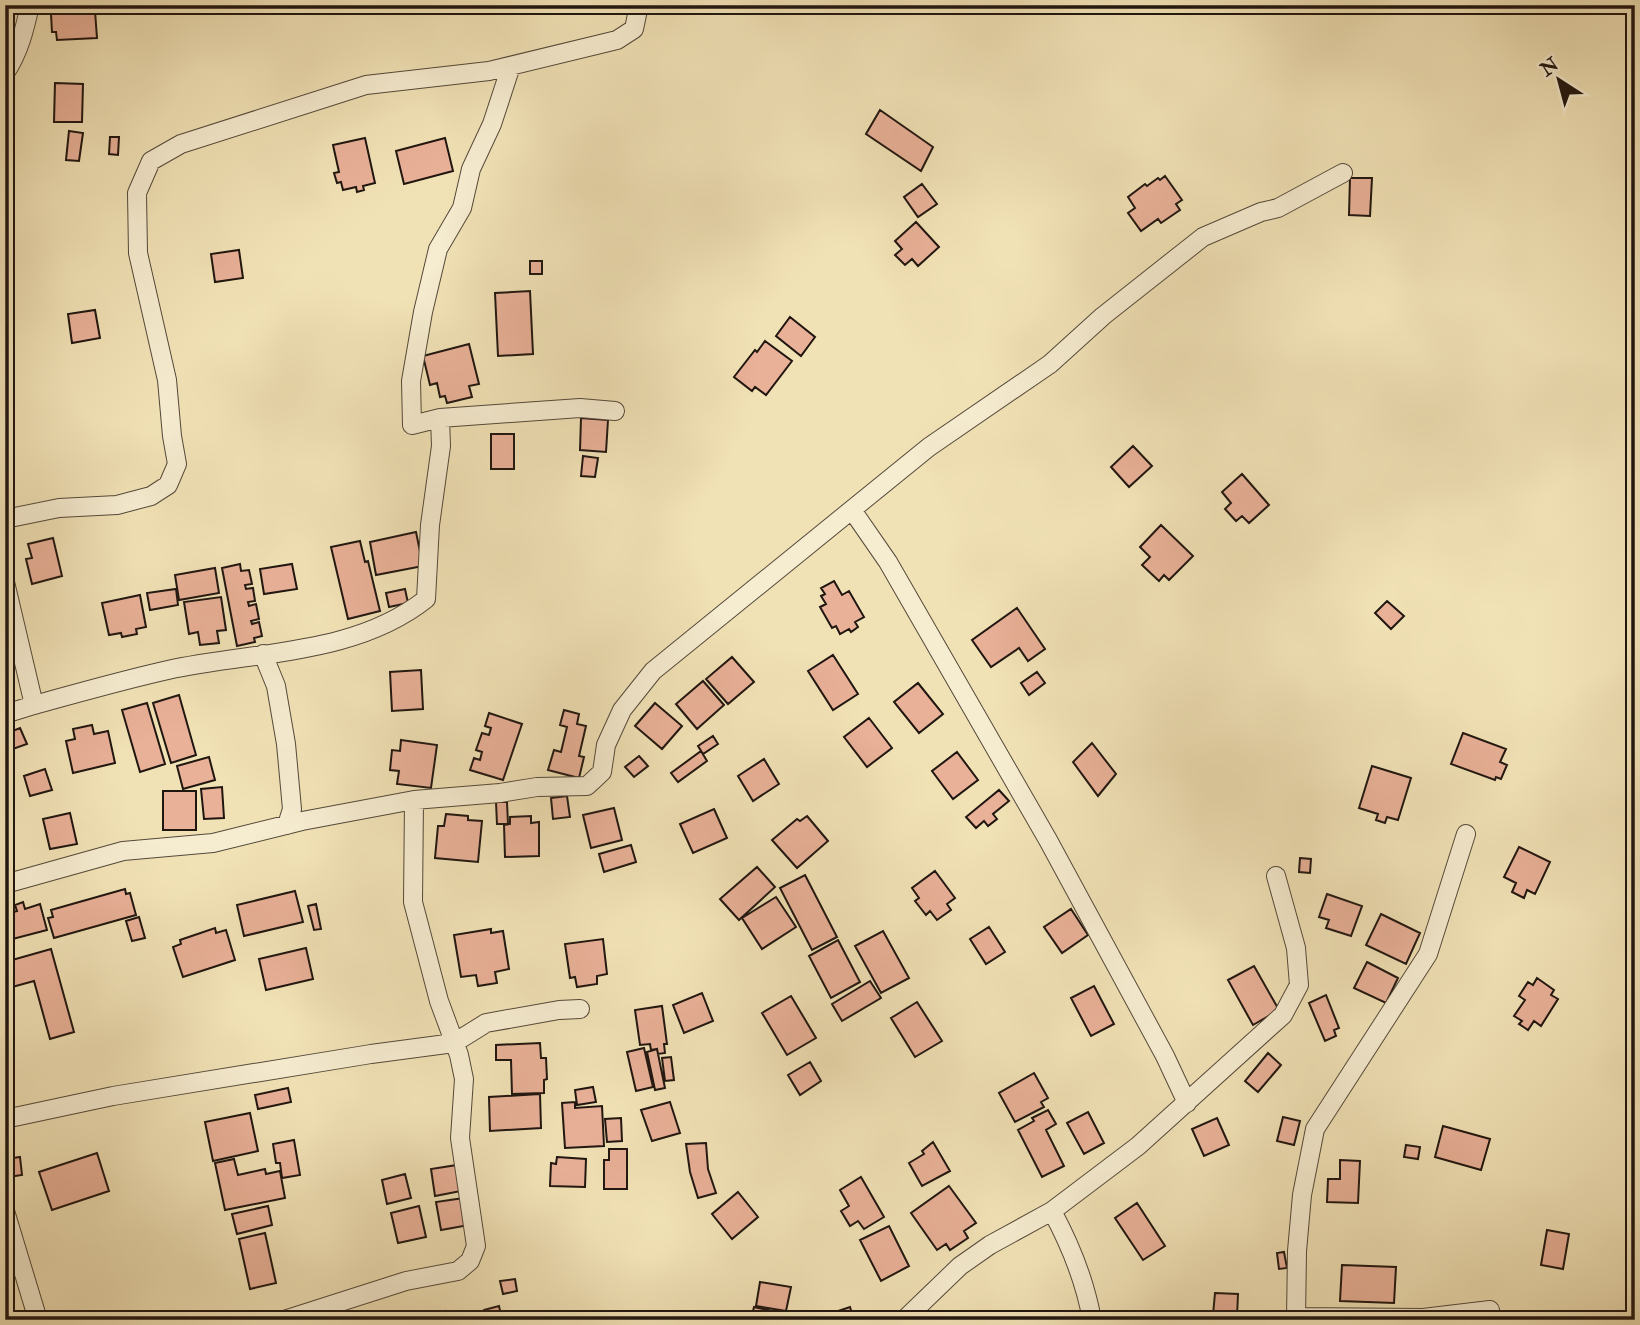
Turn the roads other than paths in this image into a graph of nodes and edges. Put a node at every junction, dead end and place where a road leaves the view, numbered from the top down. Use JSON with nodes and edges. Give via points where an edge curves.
{"nodes":[{"id":1,"x":30,"y":5,"type":"edge"},
{"id":2,"x":639,"y":5,"type":"edge"},
{"id":3,"x":511,"y":66,"type":"junction"},
{"id":4,"x":5,"y":73,"type":"edge"},
{"id":5,"x":1343,"y":173,"type":"dead end"},
{"id":6,"x":615,"y":411,"type":"dead end"},
{"id":7,"x":440,"y":418,"type":"junction"},
{"id":8,"x":852,"y":510,"type":"junction"},
{"id":9,"x":5,"y":519,"type":"edge"},
{"id":10,"x":5,"y":582,"type":"edge"},
{"id":11,"x":262,"y":654,"type":"junction"},
{"id":12,"x":34,"y":705,"type":"junction"},
{"id":13,"x":5,"y":714,"type":"edge"},
{"id":14,"x":414,"y":800,"type":"junction"},
{"id":15,"x":287,"y":825,"type":"junction"},
{"id":16,"x":1466,"y":834,"type":"dead end"},
{"id":17,"x":1276,"y":876,"type":"dead end"},
{"id":18,"x":5,"y":884,"type":"edge"},
{"id":19,"x":580,"y":1009,"type":"dead end"},
{"id":20,"x":454,"y":1042,"type":"junction"},
{"id":21,"x":1187,"y":1103,"type":"junction"},
{"id":22,"x":5,"y":1119,"type":"edge"},
{"id":23,"x":5,"y":1211,"type":"edge"},
{"id":24,"x":1052,"y":1212,"type":"junction"},
{"id":25,"x":1490,"y":1310,"type":"dead end"},
{"id":26,"x":1296,"y":1318,"type":"edge"},
{"id":27,"x":1423,"y":1319,"type":"edge"},
{"id":28,"x":38,"y":1320,"type":"edge"},
{"id":29,"x":284,"y":1320,"type":"edge"},
{"id":30,"x":904,"y":1320,"type":"edge"},
{"id":31,"x":1092,"y":1320,"type":"edge"}],
"edges":[{"from":1,"to":4,"type":"street","via":[[22,39]]},
{"from":2,"to":3,"type":"street","via":[[634,29],[617,40]]},
{"from":3,"to":7,"type":"street","via":[[471,169],[462,208],[438,249],[423,312],[411,381],[412,425]]},
{"from":3,"to":9,"type":"street","via":[[366,85],[181,144],[151,161],[136,193],[138,253],[167,380],[177,464],[168,485],[152,496]]},
{"from":5,"to":8,"type":"street","via":[[1278,208],[1203,236],[1051,364],[929,447]]},
{"from":6,"to":7,"type":"street","via":[[580,408]]},
{"from":7,"to":11,"type":"street","via":[[426,599],[406,615],[361,635]]},
{"from":8,"to":14,"type":"street","via":[[653,671],[622,710],[606,745],[603,772],[587,786]]},
{"from":8,"to":21,"type":"street","via":[[888,562],[1048,840]]},
{"from":10,"to":12,"type":"street"},
{"from":11,"to":12,"type":"street","via":[[168,669]]},
{"from":11,"to":15,"type":"street","via":[[276,687],[286,744],[292,809]]},
{"from":12,"to":13,"type":"street"},
{"from":14,"to":15,"type":"street"},
{"from":14,"to":20,"type":"street","via":[[413,902]]},
{"from":15,"to":18,"type":"street","via":[[214,844],[123,850]]},
{"from":16,"to":26,"type":"street","via":[[1428,954],[1315,1129],[1301,1195]]},
{"from":17,"to":21,"type":"street","via":[[1296,948],[1299,985],[1283,1015]]},
{"from":19,"to":20,"type":"street","via":[[486,1023]]},
{"from":20,"to":22,"type":"street","via":[[113,1096]]},
{"from":20,"to":29,"type":"street","via":[[464,1079],[460,1138],[476,1246],[470,1261],[458,1271],[406,1281]]},
{"from":21,"to":24,"type":"street"},
{"from":23,"to":28,"type":"street"},
{"from":24,"to":30,"type":"street","via":[[960,1266]]},
{"from":24,"to":31,"type":"street","via":[[1087,1291]]},
{"from":25,"to":27,"type":"street"},
{"from":26,"to":27,"type":"street"}]}
